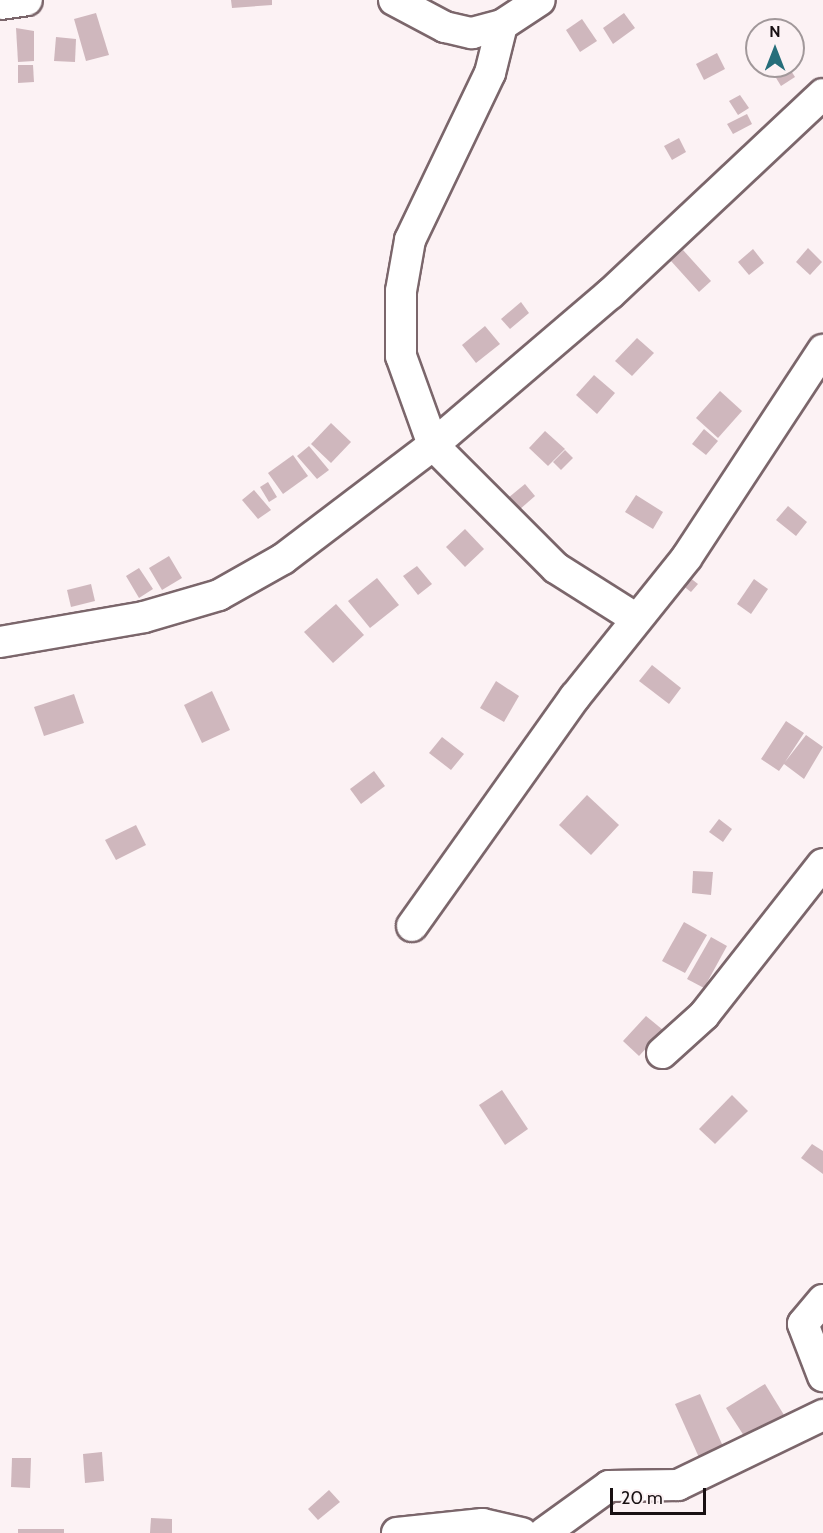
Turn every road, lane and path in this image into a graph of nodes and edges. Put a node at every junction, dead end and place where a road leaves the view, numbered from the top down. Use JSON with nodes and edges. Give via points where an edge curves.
{"nodes":[{"id":1,"x":27,"y":0,"type":"edge"},
{"id":2,"x":394,"y":0,"type":"edge"},
{"id":3,"x":540,"y":0,"type":"edge"},
{"id":4,"x":0,"y":4,"type":"edge"},
{"id":5,"x":502,"y":25,"type":"junction"},
{"id":6,"x":823,"y":94,"type":"edge"},
{"id":7,"x":823,"y":350,"type":"edge"},
{"id":8,"x":433,"y":445,"type":"junction"},
{"id":9,"x":634,"y":618,"type":"junction"},
{"id":10,"x":0,"y":642,"type":"edge"},
{"id":11,"x":823,"y":864,"type":"edge"},
{"id":12,"x":412,"y":926,"type":"dead end"},
{"id":13,"x":662,"y":1053,"type":"dead end"},
{"id":14,"x":823,"y":1300,"type":"edge"},
{"id":15,"x":823,"y":1376,"type":"edge"},
{"id":16,"x":823,"y":1415,"type":"edge"},
{"id":17,"x":397,"y":1533,"type":"edge"},
{"id":18,"x":522,"y":1533,"type":"edge"},
{"id":19,"x":544,"y":1533,"type":"edge"}],
"edges":[{"from":1,"to":4,"type":"street"},
{"from":2,"to":5,"type":"street","via":[[445,27],[472,33]]},
{"from":3,"to":5,"type":"street"},
{"from":5,"to":8,"type":"street","via":[[490,73],[410,240],[404,271],[401,356]]},
{"from":6,"to":8,"type":"street","via":[[610,294]]},
{"from":7,"to":9,"type":"street","via":[[687,557]]},
{"from":8,"to":9,"type":"street","via":[[544,557]]},
{"from":8,"to":10,"type":"street","via":[[283,559],[219,595],[144,617]]},
{"from":9,"to":12,"type":"street"},
{"from":11,"to":13,"type":"street","via":[[704,1015]]},
{"from":14,"to":15,"type":"street","via":[[805,1318],[803,1329]]},
{"from":16,"to":19,"type":"street","via":[[678,1485],[609,1486]]},
{"from":17,"to":18,"type":"street","via":[[483,1524]]}]}
